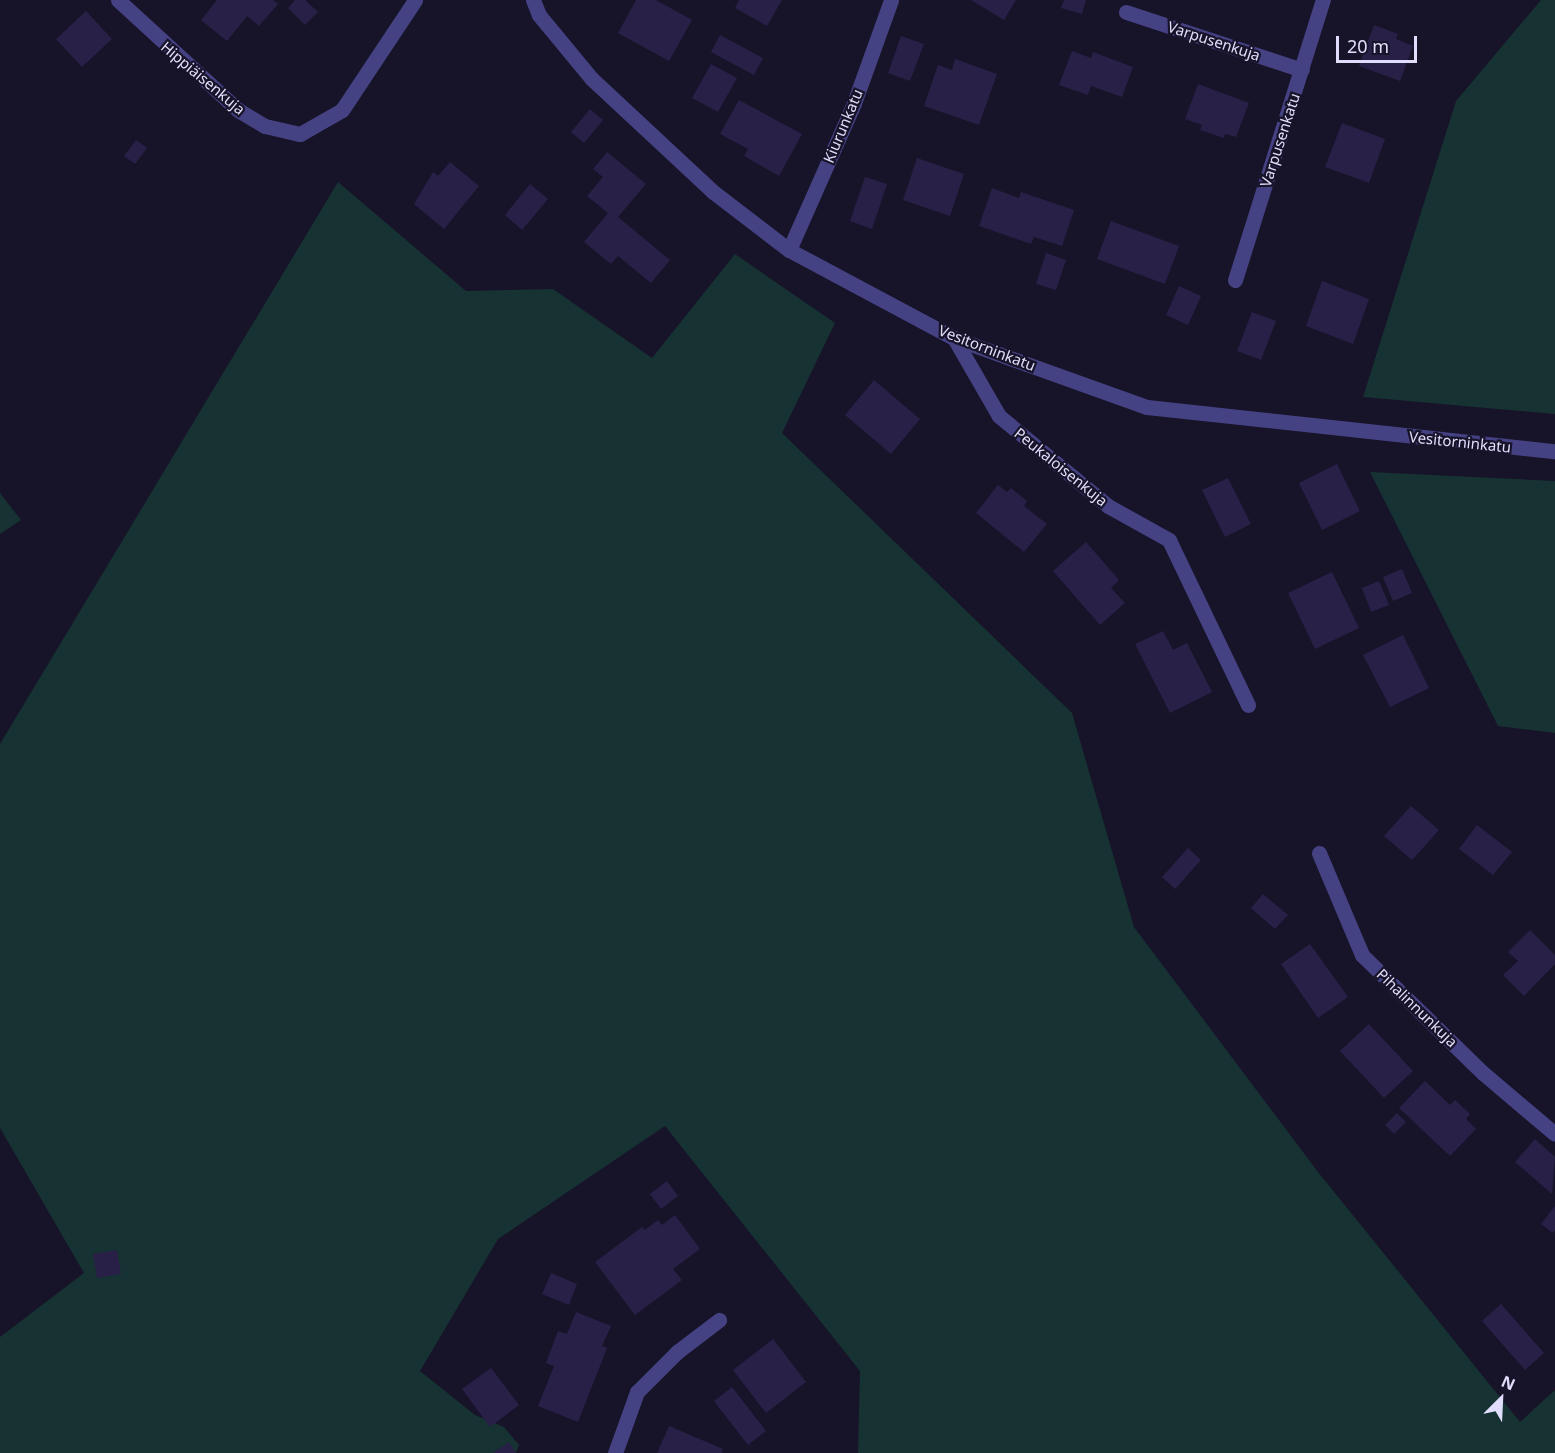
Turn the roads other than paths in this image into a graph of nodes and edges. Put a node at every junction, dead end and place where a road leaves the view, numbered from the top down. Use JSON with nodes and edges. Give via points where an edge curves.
{"nodes":[{"id":1,"x":118,"y":0,"type":"edge"},
{"id":2,"x":415,"y":0,"type":"edge"},
{"id":3,"x":533,"y":0,"type":"edge"},
{"id":4,"x":891,"y":0,"type":"edge"},
{"id":5,"x":1323,"y":0,"type":"edge"},
{"id":6,"x":1126,"y":12,"type":"dead end"},
{"id":7,"x":1302,"y":70,"type":"junction"},
{"id":8,"x":789,"y":250,"type":"junction"},
{"id":9,"x":1235,"y":280,"type":"dead end"},
{"id":10,"x":954,"y":338,"type":"junction"},
{"id":11,"x":1555,"y":451,"type":"edge"},
{"id":12,"x":1248,"y":705,"type":"dead end"},
{"id":13,"x":1319,"y":853,"type":"dead end"},
{"id":14,"x":1555,"y":1134,"type":"edge"},
{"id":15,"x":719,"y":1320,"type":"dead end"},
{"id":16,"x":615,"y":1453,"type":"edge"}],
"edges":[{"from":1,"to":2,"type":"street","name":"Hippiäisenkuja","via":[[238,110],[265,126],[300,134],[342,110]]},
{"from":3,"to":8,"type":"street","name":"Vesitorninkatu","via":[[539,15],[592,79],[712,191]]},
{"from":4,"to":8,"type":"street","name":"Kiurunkatu","via":[[854,103]]},
{"from":5,"to":7,"type":"street","name":"Varpusenkatu"},
{"from":6,"to":7,"type":"street","name":"Varpusenkuja"},
{"from":7,"to":9,"type":"street","name":"Varpusenkatu"},
{"from":8,"to":10,"type":"street","name":"Vesitorninkatu"},
{"from":10,"to":11,"type":"street","name":"Vesitorninkatu","via":[[1147,407]]},
{"from":10,"to":12,"type":"street","name":"Peukaloisenkuja","via":[[999,416],[1108,506],[1169,540]]},
{"from":13,"to":14,"type":"street","name":"Pihalinnunkuja","via":[[1362,955],[1483,1072]]},
{"from":15,"to":16,"type":"street","via":[[637,1392]]}]}
